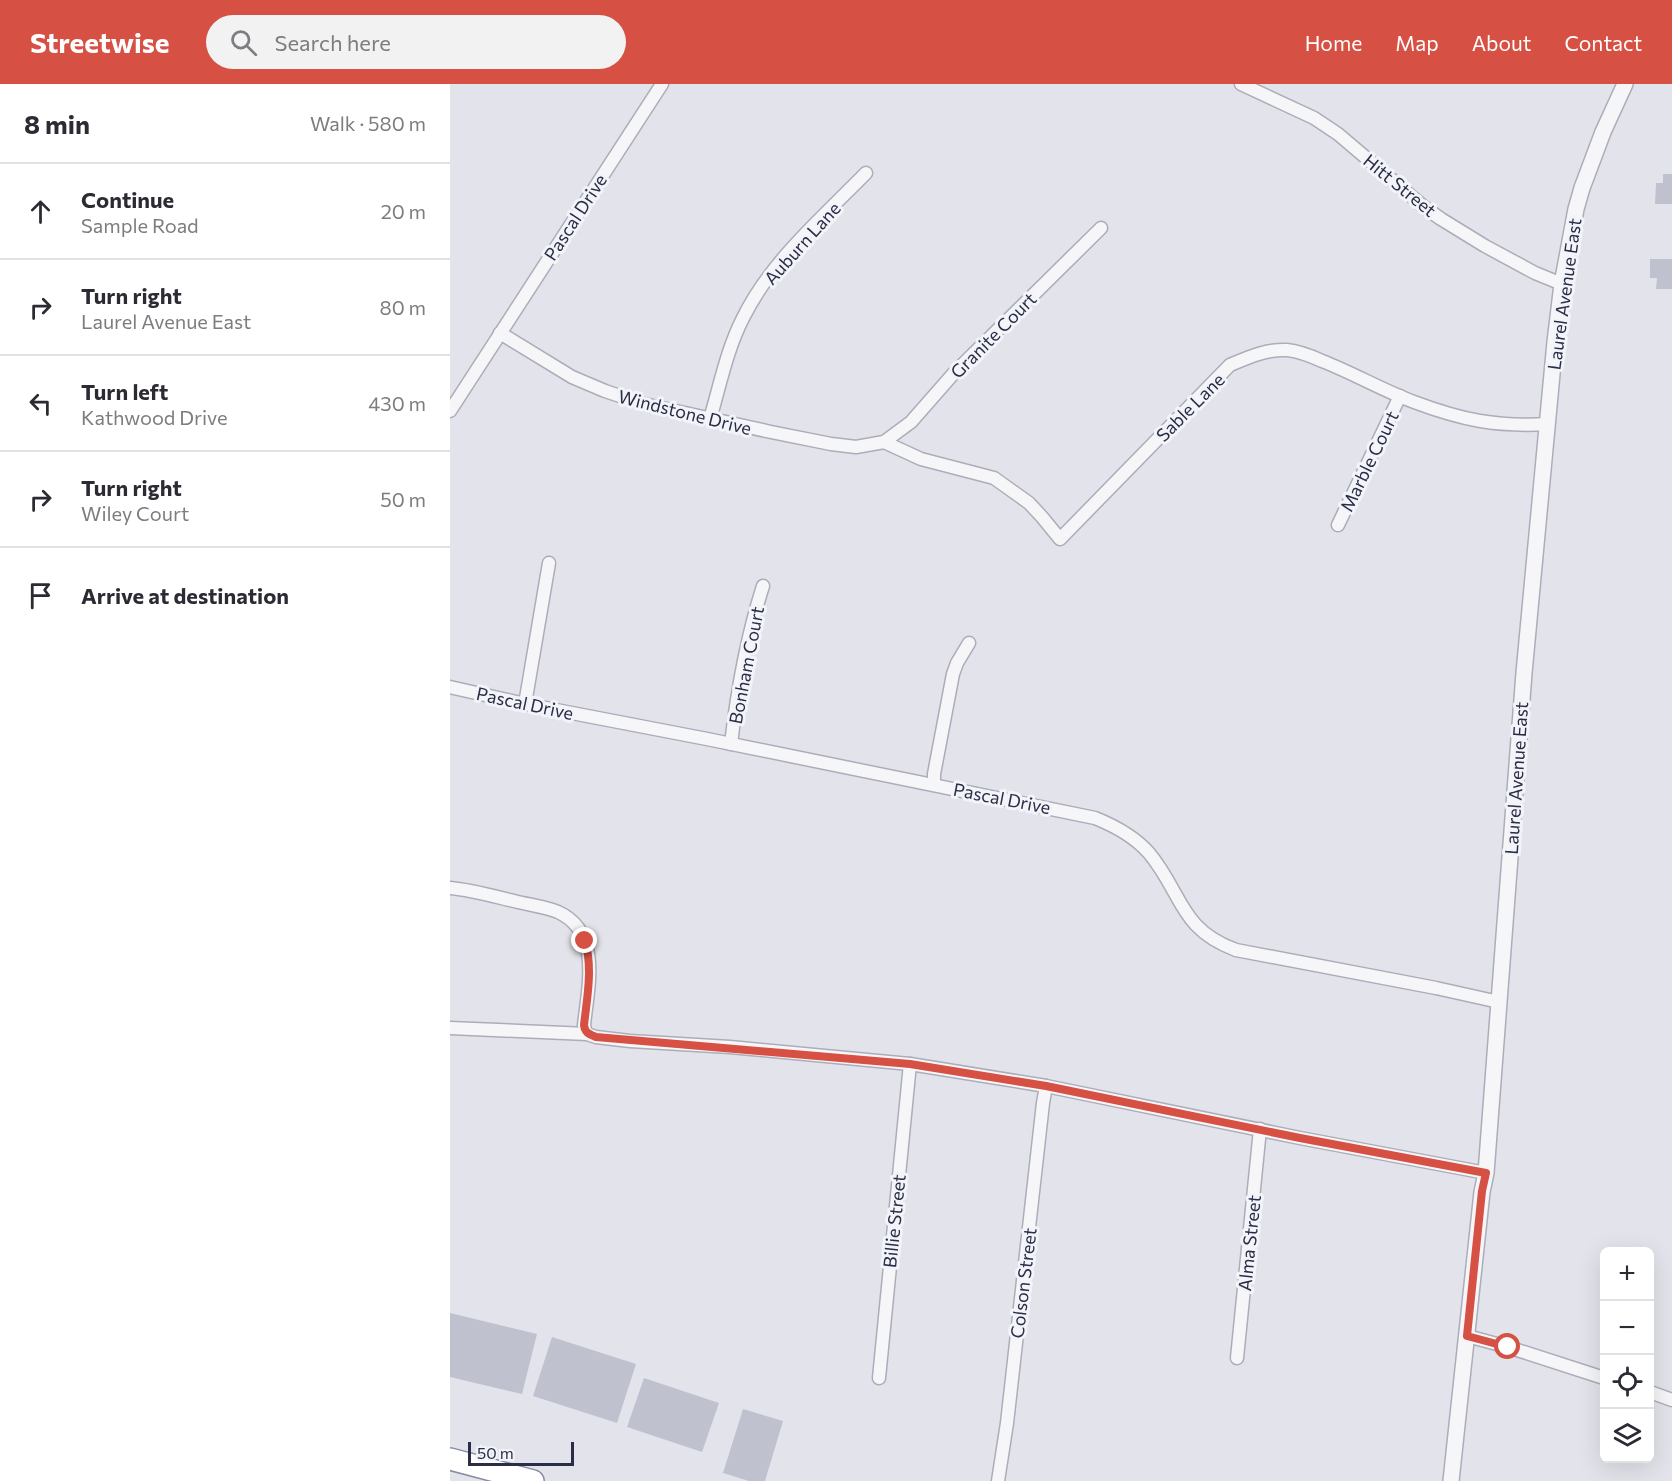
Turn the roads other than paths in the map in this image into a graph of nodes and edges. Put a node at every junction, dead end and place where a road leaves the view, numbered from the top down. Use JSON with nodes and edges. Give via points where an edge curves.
{"nodes":[{"id":1,"x":662,"y":84,"type":"edge"},
{"id":2,"x":1241,"y":84,"type":"edge"},
{"id":3,"x":1625,"y":84,"type":"edge"},
{"id":4,"x":866,"y":173,"type":"dead end"},
{"id":5,"x":1101,"y":228,"type":"dead end"},
{"id":6,"x":1562,"y":284,"type":"junction"},
{"id":7,"x":500,"y":333,"type":"junction"},
{"id":8,"x":1400,"y":396,"type":"junction"},
{"id":9,"x":450,"y":411,"type":"edge"},
{"id":10,"x":710,"y":419,"type":"junction"},
{"id":11,"x":1548,"y":424,"type":"junction"},
{"id":12,"x":884,"y":442,"type":"junction"},
{"id":13,"x":1338,"y":525,"type":"dead end"},
{"id":14,"x":549,"y":563,"type":"dead end"},
{"id":15,"x":763,"y":586,"type":"dead end"},
{"id":16,"x":969,"y":643,"type":"dead end"},
{"id":17,"x":450,"y":687,"type":"edge"},
{"id":18,"x":525,"y":704,"type":"junction"},
{"id":19,"x":731,"y":744,"type":"junction"},
{"id":20,"x":934,"y":785,"type":"junction"},
{"id":21,"x":450,"y":888,"type":"edge"},
{"id":22,"x":1499,"y":1002,"type":"junction"},
{"id":23,"x":450,"y":1028,"type":"edge"},
{"id":24,"x":587,"y":1034,"type":"junction"},
{"id":25,"x":910,"y":1064,"type":"junction"},
{"id":26,"x":1046,"y":1086,"type":"junction"},
{"id":27,"x":1260,"y":1129,"type":"junction"},
{"id":28,"x":1486,"y":1173,"type":"junction"},
{"id":29,"x":1467,"y":1336,"type":"junction"},
{"id":30,"x":1237,"y":1358,"type":"dead end"},
{"id":31,"x":1600,"y":1376,"type":"edge"},
{"id":32,"x":879,"y":1378,"type":"dead end"},
{"id":33,"x":1654,"y":1393,"type":"edge"},
{"id":34,"x":1672,"y":1400,"type":"edge"},
{"id":35,"x":450,"y":1459,"type":"edge"},
{"id":36,"x":533,"y":1481,"type":"edge"},
{"id":37,"x":998,"y":1481,"type":"edge"},
{"id":38,"x":1451,"y":1481,"type":"edge"}],
"edges":[{"from":1,"to":7,"type":"street","name":"Pascal Drive"},
{"from":2,"to":6,"type":"street","name":"Hitt Street","via":[[1314,118],[1424,207],[1505,257]]},
{"from":3,"to":6,"type":"street","name":"Laurel Avenue East","via":[[1582,188]]},
{"from":4,"to":10,"type":"street","name":"Auburn Lane","via":[[762,286],[732,342]]},
{"from":5,"to":12,"type":"street","name":"Granite Court","via":[[954,373],[911,422]]},
{"from":6,"to":11,"type":"street","name":"Laurel Avenue East"},
{"from":7,"to":9,"type":"street","name":"Pascal Drive"},
{"from":7,"to":10,"type":"street","name":"Windstone Drive","via":[[604,392]]},
{"from":8,"to":11,"type":"street","name":"Sable Lane","via":[[1471,420]]},
{"from":8,"to":12,"type":"street","name":"Sable Lane","via":[[1306,354],[1288,350],[1255,354],[1230,365],[1060,539],[1029,503],[993,478],[921,459]]},
{"from":8,"to":13,"type":"street","name":"Marble Court"},
{"from":10,"to":12,"type":"street","name":"Windstone Drive","via":[[831,444],[856,447]]},
{"from":11,"to":22,"type":"street","name":"Laurel Avenue East"},
{"from":14,"to":18,"type":"street"},
{"from":15,"to":19,"type":"street","name":"Bonham Court","via":[[754,614]]},
{"from":16,"to":20,"type":"street","via":[[953,674]]},
{"from":17,"to":18,"type":"street","name":"Pascal Drive"},
{"from":18,"to":19,"type":"street","name":"Pascal Drive"},
{"from":19,"to":20,"type":"street","name":"Pascal Drive"},
{"from":20,"to":22,"type":"street","name":"Pascal Drive","via":[[1079,813],[1116,827],[1149,853],[1186,914],[1220,944]]},
{"from":21,"to":24,"type":"street","via":[[552,910],[577,927],[589,961],[584,1025]]},
{"from":22,"to":28,"type":"street","name":"Laurel Avenue East"},
{"from":23,"to":24,"type":"street"},
{"from":24,"to":25,"type":"street"},
{"from":25,"to":26,"type":"street"},
{"from":25,"to":32,"type":"street","name":"Billie Street"},
{"from":26,"to":27,"type":"street"},
{"from":26,"to":37,"type":"street","name":"Colson Street"},
{"from":27,"to":28,"type":"street"},
{"from":27,"to":30,"type":"street","name":"Alma Street"},
{"from":28,"to":29,"type":"street","name":"Laurel Avenue East"},
{"from":29,"to":31,"type":"street"},
{"from":29,"to":38,"type":"street","name":"Laurel Avenue East"},
{"from":33,"to":34,"type":"street"},
{"from":35,"to":36,"type":"highway"}]}
